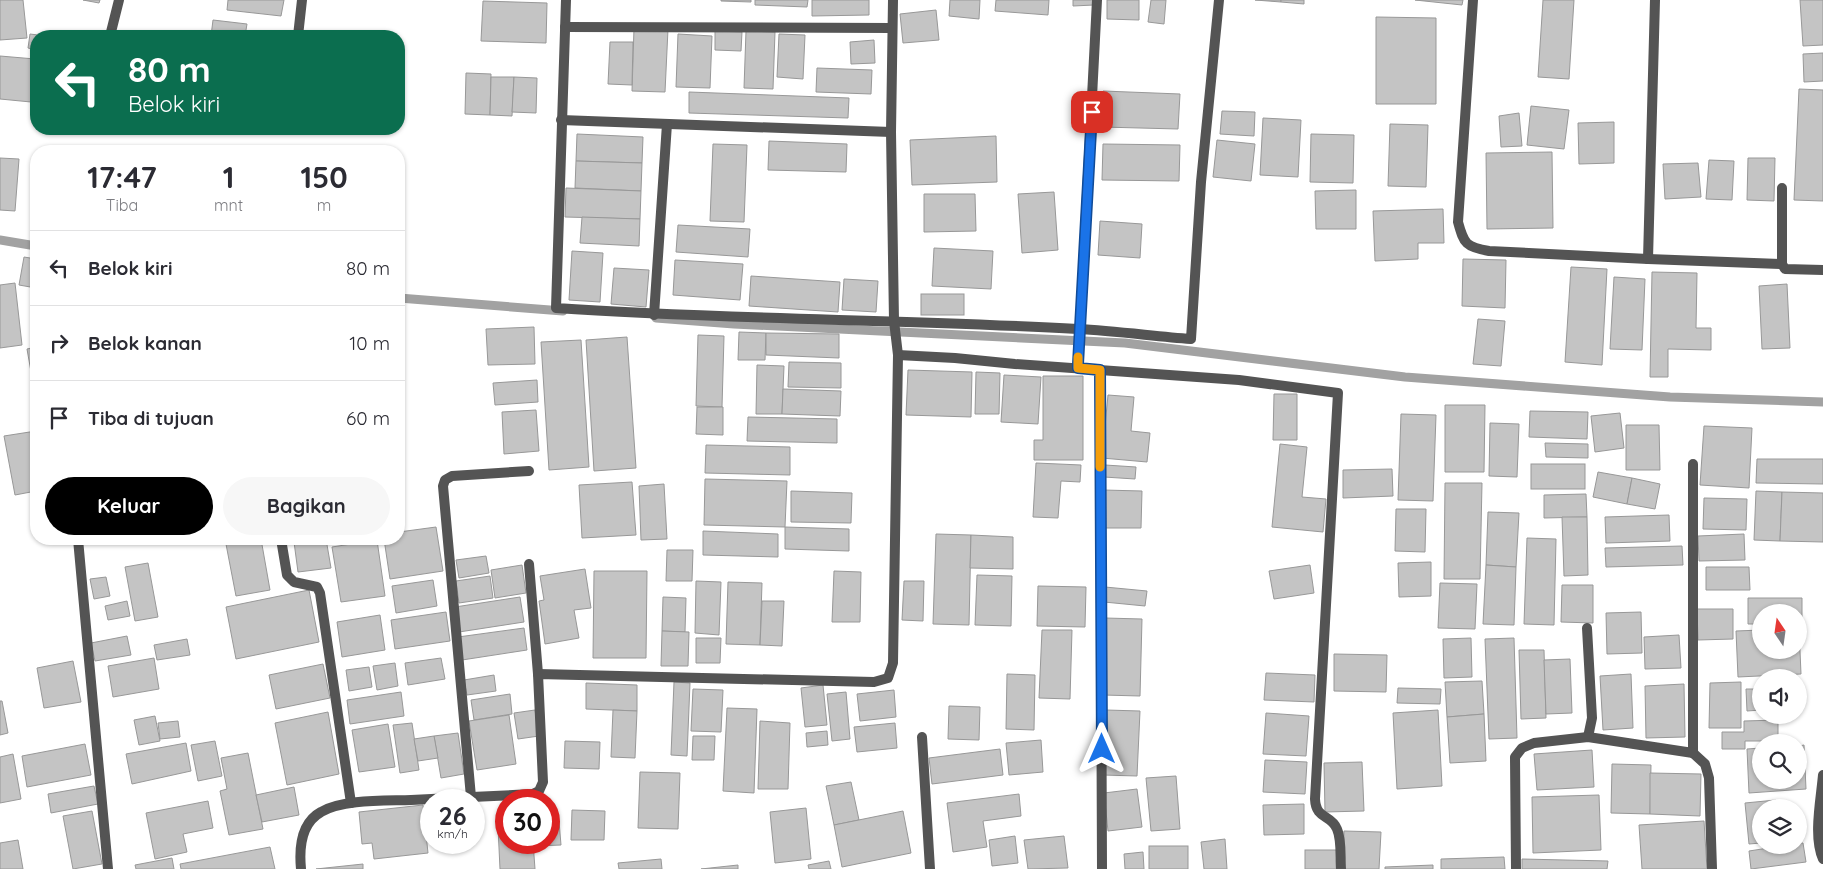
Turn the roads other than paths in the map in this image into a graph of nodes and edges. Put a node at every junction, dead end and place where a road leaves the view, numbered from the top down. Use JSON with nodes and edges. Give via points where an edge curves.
{"nodes":[{"id":1,"x":119,"y":0,"type":"edge"},
{"id":2,"x":302,"y":0,"type":"edge"},
{"id":3,"x":566,"y":0,"type":"edge"},
{"id":4,"x":893,"y":0,"type":"edge"},
{"id":5,"x":1097,"y":0,"type":"edge"},
{"id":6,"x":1219,"y":0,"type":"edge"},
{"id":7,"x":1473,"y":0,"type":"edge"},
{"id":8,"x":1655,"y":0,"type":"edge"},
{"id":9,"x":565,"y":27,"type":"junction"},
{"id":10,"x":892,"y":28,"type":"junction"},
{"id":11,"x":112,"y":30,"type":"edge"},
{"id":12,"x":299,"y":30,"type":"edge"},
{"id":13,"x":561,"y":120,"type":"junction"},
{"id":14,"x":667,"y":124,"type":"junction"},
{"id":15,"x":891,"y":132,"type":"junction"},
{"id":16,"x":1782,"y":188,"type":"dead end"},
{"id":17,"x":1648,"y":259,"type":"junction"},
{"id":18,"x":1782,"y":264,"type":"junction"},
{"id":19,"x":1823,"y":270,"type":"edge"},
{"id":20,"x":654,"y":315,"type":"junction"},
{"id":21,"x":894,"y":322,"type":"junction"},
{"id":22,"x":1079,"y":331,"type":"junction"},
{"id":23,"x":897,"y":351,"type":"junction"},
{"id":24,"x":1078,"y":366,"type":"junction"},
{"id":25,"x":1100,"y":370,"type":"junction"},
{"id":26,"x":1694,"y":464,"type":"dead end"},
{"id":27,"x":529,"y":471,"type":"dead end"},
{"id":28,"x":79,"y":545,"type":"edge"},
{"id":29,"x":282,"y":545,"type":"edge"},
{"id":30,"x":530,"y":564,"type":"dead end"},
{"id":31,"x":1587,"y":628,"type":"dead end"},
{"id":32,"x":538,"y":674,"type":"junction"},
{"id":33,"x":922,"y":737,"type":"dead end"},
{"id":34,"x":1588,"y":737,"type":"junction"},
{"id":35,"x":1693,"y":753,"type":"junction"},
{"id":36,"x":1823,"y":775,"type":"edge"},
{"id":37,"x":471,"y":789,"type":"edge"},
{"id":38,"x":485,"y":796,"type":"edge"},
{"id":39,"x":420,"y":800,"type":"edge"},
{"id":40,"x":351,"y":803,"type":"junction"},
{"id":41,"x":1823,"y":859,"type":"edge"},
{"id":42,"x":108,"y":869,"type":"edge"},
{"id":43,"x":301,"y":869,"type":"edge"},
{"id":44,"x":930,"y":869,"type":"edge"},
{"id":45,"x":1102,"y":869,"type":"edge"},
{"id":46,"x":1341,"y":869,"type":"edge"},
{"id":47,"x":1516,"y":869,"type":"edge"},
{"id":48,"x":1712,"y":869,"type":"edge"}],
"edges":[{"from":1,"to":11,"type":"street"},
{"from":2,"to":12,"type":"street"},
{"from":3,"to":9,"type":"street"},
{"from":4,"to":10,"type":"street"},
{"from":5,"to":22,"type":"street"},
{"from":6,"to":22,"type":"street","via":[[1201,182],[1191,339]]},
{"from":7,"to":17,"type":"street","via":[[1458,222],[1463,239],[1474,248],[1488,251]]},
{"from":8,"to":17,"type":"street"},
{"from":9,"to":10,"type":"street"},
{"from":9,"to":13,"type":"street"},
{"from":10,"to":15,"type":"street"},
{"from":13,"to":14,"type":"street"},
{"from":13,"to":20,"type":"street","via":[[556,308]]},
{"from":14,"to":15,"type":"street"},
{"from":14,"to":20,"type":"street"},
{"from":15,"to":21,"type":"street"},
{"from":16,"to":18,"type":"street"},
{"from":17,"to":18,"type":"street"},
{"from":18,"to":19,"type":"street","via":[[1784,269]]},
{"from":20,"to":21,"type":"street"},
{"from":21,"to":22,"type":"street"},
{"from":21,"to":23,"type":"street"},
{"from":22,"to":24,"type":"street"},
{"from":23,"to":24,"type":"street"},
{"from":23,"to":32,"type":"street","via":[[893,663],[888,678],[874,682]]},
{"from":24,"to":25,"type":"street"},
{"from":25,"to":45,"type":"street"},
{"from":25,"to":46,"type":"street","via":[[1239,380],[1338,393],[1315,806],[1318,813],[1334,823],[1338,830]]},
{"from":26,"to":35,"type":"street"},
{"from":27,"to":37,"type":"street","via":[[452,476],[442,486]]},
{"from":28,"to":42,"type":"street"},
{"from":29,"to":40,"type":"street","via":[[287,576],[294,582],[317,587],[320,593]]},
{"from":30,"to":32,"type":"street"},
{"from":31,"to":34,"type":"street","via":[[1592,718]]},
{"from":32,"to":38,"type":"street","via":[[542,782],[539,791]]},
{"from":33,"to":44,"type":"street"},
{"from":34,"to":35,"type":"street"},
{"from":34,"to":47,"type":"street","via":[[1534,743],[1522,748],[1515,757]]},
{"from":35,"to":48,"type":"street","via":[[1705,764],[1710,778]]},
{"from":36,"to":41,"type":"street","via":[[1818,832]]},
{"from":39,"to":40,"type":"street"},
{"from":40,"to":43,"type":"street","via":[[321,812],[308,823],[302,837]]}]}
